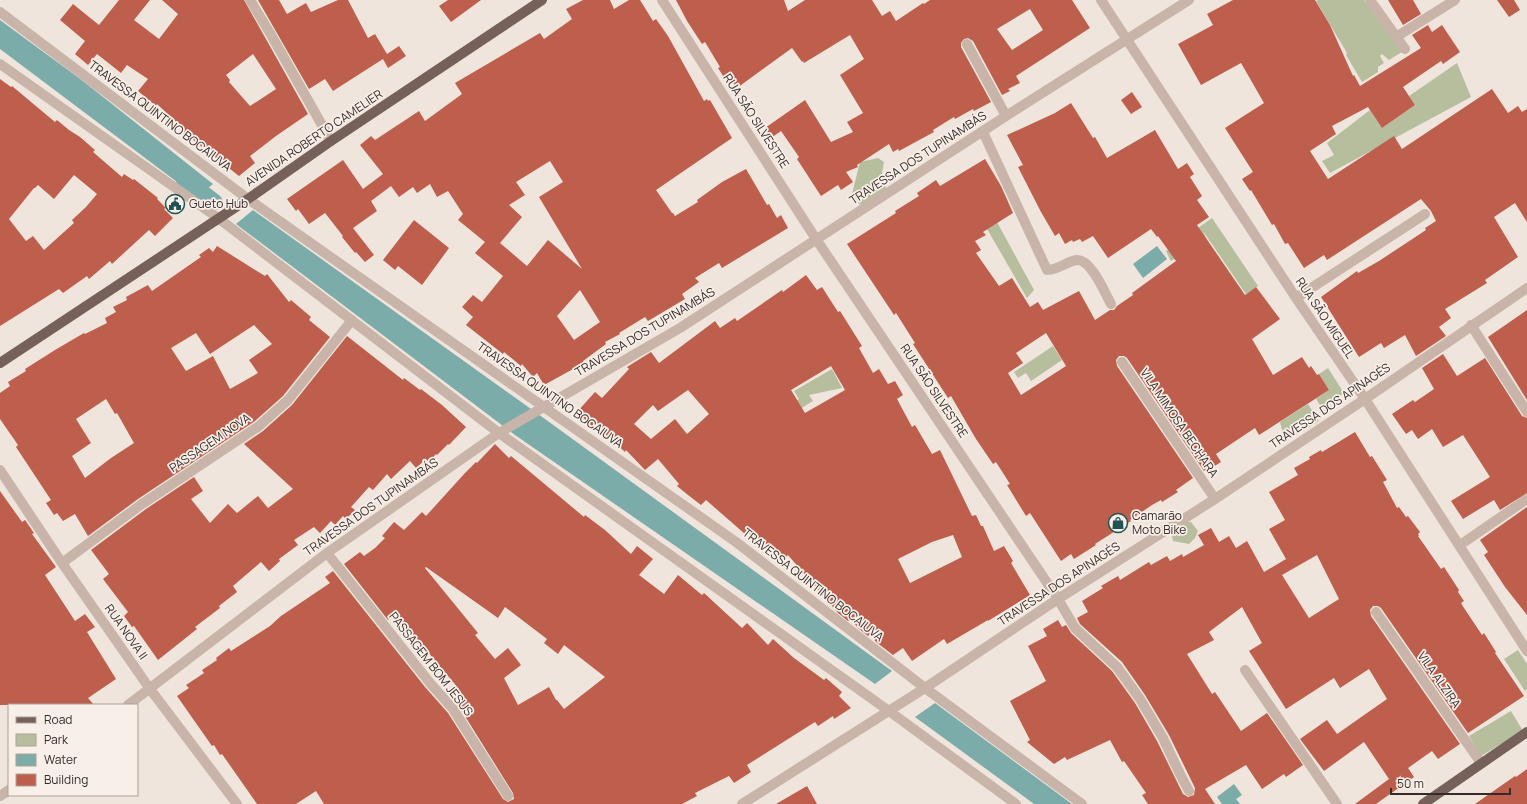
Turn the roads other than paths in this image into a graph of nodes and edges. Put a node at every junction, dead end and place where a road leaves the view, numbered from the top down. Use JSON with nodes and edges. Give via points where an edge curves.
{"nodes":[{"id":1,"x":250,"y":0,"type":"edge"},
{"id":2,"x":542,"y":0,"type":"edge"},
{"id":3,"x":662,"y":0,"type":"edge"},
{"id":4,"x":1101,"y":0,"type":"edge"},
{"id":5,"x":1189,"y":0,"type":"edge"},
{"id":6,"x":1370,"y":0,"type":"edge"},
{"id":7,"x":1455,"y":0,"type":"edge"},
{"id":8,"x":0,"y":12,"type":"edge"},
{"id":9,"x":1396,"y":37,"type":"junction"},
{"id":10,"x":1127,"y":40,"type":"junction"},
{"id":11,"x":967,"y":44,"type":"dead end"},
{"id":12,"x":1405,"y":49,"type":"dead end"},
{"id":13,"x":0,"y":64,"type":"edge"},
{"id":14,"x":1006,"y":116,"type":"junction"},
{"id":15,"x":983,"y":132,"type":"junction"},
{"id":16,"x":331,"y":141,"type":"junction"},
{"id":17,"x":248,"y":198,"type":"junction"},
{"id":18,"x":1426,"y":214,"type":"dead end"},
{"id":19,"x":218,"y":218,"type":"junction"},
{"id":20,"x":816,"y":239,"type":"junction"},
{"id":21,"x":1527,"y":288,"type":"edge"},
{"id":22,"x":1296,"y":298,"type":"junction"},
{"id":23,"x":1111,"y":304,"type":"dead end"},
{"id":24,"x":352,"y":320,"type":"junction"},
{"id":25,"x":1471,"y":325,"type":"junction"},
{"id":26,"x":1122,"y":362,"type":"dead end"},
{"id":27,"x":0,"y":363,"type":"edge"},
{"id":28,"x":1365,"y":399,"type":"junction"},
{"id":29,"x":544,"y":406,"type":"junction"},
{"id":30,"x":1527,"y":412,"type":"edge"},
{"id":31,"x":499,"y":434,"type":"junction"},
{"id":32,"x":0,"y":470,"type":"edge"},
{"id":33,"x":1215,"y":499,"type":"junction"},
{"id":34,"x":1527,"y":500,"type":"edge"},
{"id":35,"x":1460,"y":545,"type":"junction"},
{"id":36,"x":327,"y":553,"type":"junction"},
{"id":37,"x":62,"y":563,"type":"junction"},
{"id":38,"x":1058,"y":599,"type":"junction"},
{"id":39,"x":1376,"y":612,"type":"dead end"},
{"id":40,"x":1527,"y":652,"type":"edge"},
{"id":41,"x":1245,"y":670,"type":"dead end"},
{"id":42,"x":925,"y":688,"type":"junction"},
{"id":43,"x":150,"y":690,"type":"junction"},
{"id":44,"x":129,"y":704,"type":"edge"},
{"id":45,"x":889,"y":710,"type":"junction"},
{"id":46,"x":1527,"y":732,"type":"edge"},
{"id":47,"x":1481,"y":763,"type":"junction"},
{"id":48,"x":1189,"y":791,"type":"dead end"},
{"id":49,"x":508,"y":796,"type":"dead end"},
{"id":50,"x":238,"y":804,"type":"edge"},
{"id":51,"x":742,"y":804,"type":"edge"},
{"id":52,"x":1016,"y":804,"type":"edge"},
{"id":53,"x":1082,"y":804,"type":"edge"},
{"id":54,"x":1337,"y":804,"type":"edge"},
{"id":55,"x":1423,"y":804,"type":"edge"}],
"edges":[{"from":1,"to":16,"type":"street"},
{"from":2,"to":16,"type":"main road","name":"AVENIDA ROBERTO CAMELIER"},
{"from":3,"to":20,"type":"street","name":"RUA SÃO SILVESTRE"},
{"from":4,"to":10,"type":"street","name":"RUA SÃO MIGUEL"},
{"from":5,"to":10,"type":"street","name":"TRAVESSA DOS TUPINAMBÁS"},
{"from":6,"to":9,"type":"street"},
{"from":7,"to":9,"type":"street"},
{"from":8,"to":17,"type":"street","name":"TRAVESSA QUINTINO BOCAIUVA"},
{"from":9,"to":12,"type":"street"},
{"from":10,"to":14,"type":"street","name":"TRAVESSA DOS TUPINAMBÁS"},
{"from":10,"to":22,"type":"street","name":"RUA SÃO MIGUEL"},
{"from":11,"to":14,"type":"street"},
{"from":13,"to":19,"type":"street"},
{"from":14,"to":15,"type":"street","name":"TRAVESSA DOS TUPINAMBÁS"},
{"from":15,"to":20,"type":"street","name":"TRAVESSA DOS TUPINAMBÁS"},
{"from":15,"to":23,"type":"street","via":[[1047,270],[1054,270],[1077,260],[1083,261],[1090,266]]},
{"from":16,"to":17,"type":"main road","name":"AVENIDA ROBERTO CAMELIER"},
{"from":17,"to":19,"type":"main road","name":"AVENIDA ROBERTO CAMELIER"},
{"from":17,"to":29,"type":"street","name":"TRAVESSA QUINTINO BOCAIUVA"},
{"from":18,"to":22,"type":"street"},
{"from":19,"to":24,"type":"street"},
{"from":19,"to":27,"type":"main road","name":"AVENIDA ROBERTO CAMELIER"},
{"from":20,"to":29,"type":"street","name":"TRAVESSA DOS TUPINAMBÁS","via":[[680,328]]},
{"from":20,"to":38,"type":"street","name":"RUA SÃO SILVESTRE"},
{"from":21,"to":25,"type":"street","name":"TRAVESSA DOS APINAGÉS"},
{"from":22,"to":28,"type":"street","name":"RUA SÃO MIGUEL"},
{"from":24,"to":31,"type":"street"},
{"from":24,"to":37,"type":"street","name":"PASSAGEM NOVA","via":[[288,400],[259,426],[142,504]]},
{"from":25,"to":28,"type":"street","name":"TRAVESSA DOS APINAGÉS"},
{"from":25,"to":30,"type":"street"},
{"from":26,"to":33,"type":"street","name":"VILA MIMOSA BECHARA"},
{"from":28,"to":33,"type":"street","name":"TRAVESSA DOS APINAGÉS"},
{"from":28,"to":35,"type":"street","name":"RUA SÃO MIGUEL"},
{"from":29,"to":31,"type":"street","name":"TRAVESSA DOS TUPINAMBÁS"},
{"from":29,"to":42,"type":"street","name":"TRAVESSA QUINTINO BOCAIUVA","via":[[736,542]]},
{"from":31,"to":36,"type":"street","name":"TRAVESSA DOS TUPINAMBÁS"},
{"from":31,"to":45,"type":"street"},
{"from":32,"to":37,"type":"street","name":"RUA NOVA II"},
{"from":33,"to":38,"type":"street","name":"TRAVESSA DOS APINAGÉS"},
{"from":34,"to":35,"type":"street"},
{"from":35,"to":40,"type":"street","name":"RUA SÃO MIGUEL"},
{"from":36,"to":43,"type":"street","name":"TRAVESSA DOS TUPINAMBÁS"},
{"from":36,"to":49,"type":"street","name":"PASSAGEM BOM JESUS","via":[[453,710]]},
{"from":37,"to":43,"type":"street","name":"RUA NOVA II"},
{"from":38,"to":42,"type":"street","name":"TRAVESSA DOS APINAGÉS"},
{"from":38,"to":48,"type":"street","name":"RUA SÃO SILVESTRE","via":[[1075,628],[1117,667],[1140,700],[1163,738]]},
{"from":39,"to":47,"type":"street","name":"VILA ALZIRA"},
{"from":41,"to":54,"type":"street"},
{"from":42,"to":45,"type":"street","name":"TRAVESSA DOS APINAGÉS"},
{"from":42,"to":53,"type":"street","name":"TRAVESSA QUINTINO BOCAIUVA"},
{"from":43,"to":44,"type":"street","name":"TRAVESSA DOS TUPINAMBÁS"},
{"from":43,"to":50,"type":"street","name":"RUA NOVA II"},
{"from":45,"to":51,"type":"street","name":"TRAVESSA DOS APINAGÉS"},
{"from":45,"to":52,"type":"street"},
{"from":46,"to":47,"type":"main road"},
{"from":47,"to":55,"type":"main road"}]}
